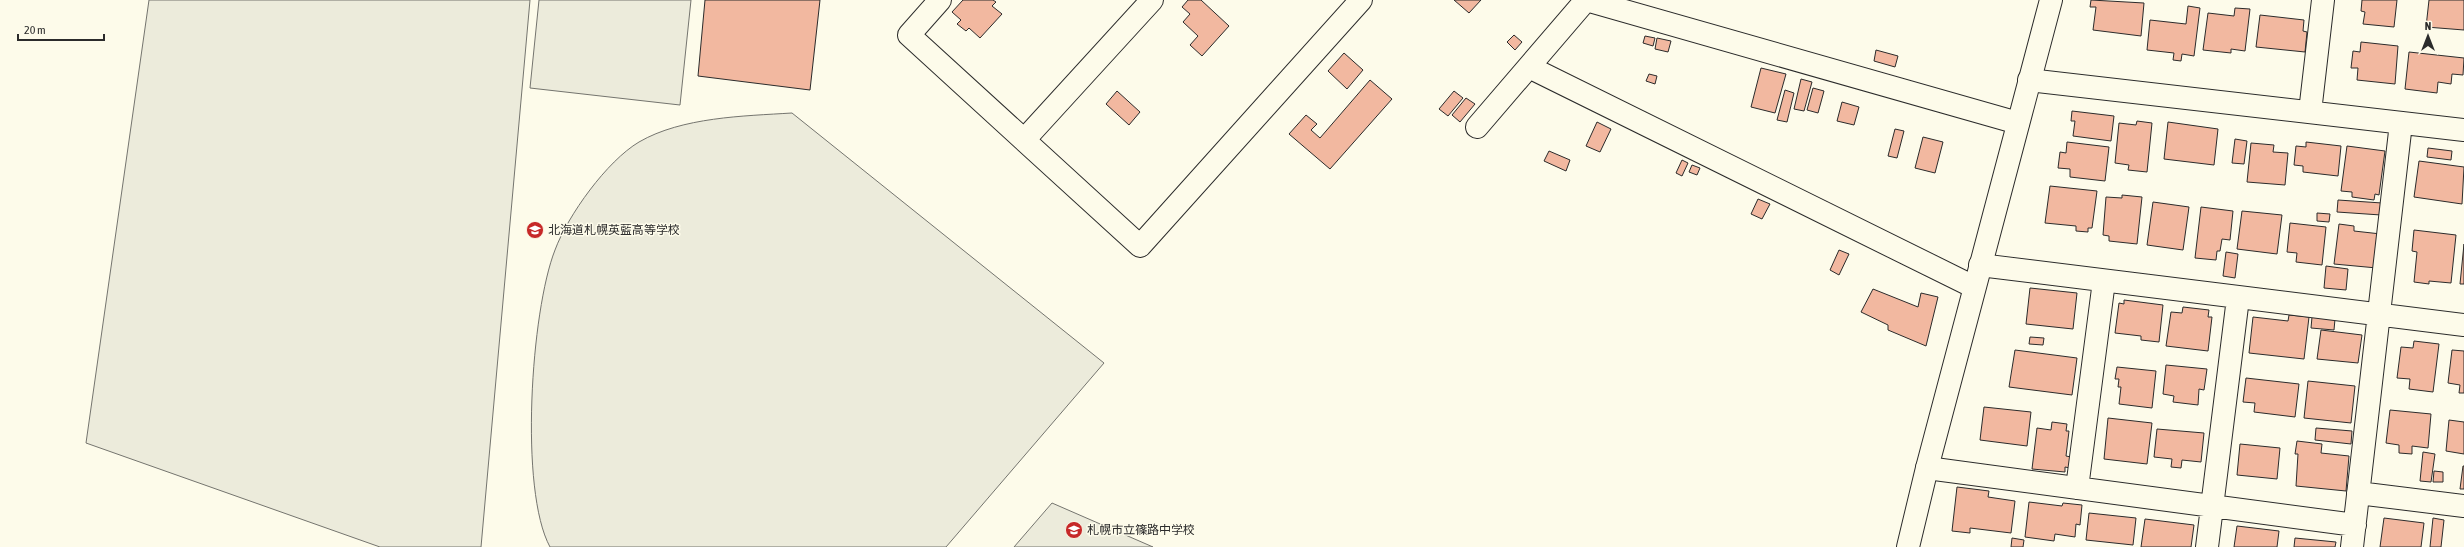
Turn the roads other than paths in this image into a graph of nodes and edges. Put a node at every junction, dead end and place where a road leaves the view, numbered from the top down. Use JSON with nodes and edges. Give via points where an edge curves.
{"nodes":[{"id":1,"x":940,"y":0,"type":"edge"},
{"id":2,"x":1152,"y":0,"type":"edge"},
{"id":3,"x":1361,"y":0,"type":"edge"},
{"id":4,"x":1586,"y":0,"type":"edge"},
{"id":5,"x":2051,"y":0,"type":"edge"},
{"id":6,"x":2323,"y":0,"type":"edge"},
{"id":7,"x":1529,"y":67,"type":"junction"},
{"id":8,"x":2029,"y":80,"type":"junction"},
{"id":9,"x":2310,"y":112,"type":"junction"},
{"id":10,"x":2018,"y":123,"type":"junction"},
{"id":11,"x":2401,"y":123,"type":"junction"},
{"id":12,"x":1477,"y":127,"type":"dead end"},
{"id":13,"x":2464,"y":130,"type":"edge"},
{"id":14,"x":1024,"y":140,"type":"junction"},
{"id":15,"x":1980,"y":265,"type":"junction"},
{"id":16,"x":2104,"y":281,"type":"junction"},
{"id":17,"x":1974,"y":287,"type":"junction"},
{"id":18,"x":2238,"y":298,"type":"junction"},
{"id":19,"x":2379,"y":316,"type":"junction"},
{"id":20,"x":2464,"y":325,"type":"edge"},
{"id":21,"x":1927,"y":468,"type":"junction"},
{"id":22,"x":2077,"y":488,"type":"junction"},
{"id":23,"x":2358,"y":494,"type":"junction"},
{"id":24,"x":2212,"y":506,"type":"junction"},
{"id":25,"x":2464,"y":506,"type":"edge"},
{"id":26,"x":2355,"y":525,"type":"junction"},
{"id":27,"x":1908,"y":547,"type":"edge"},
{"id":28,"x":2207,"y":547,"type":"edge"},
{"id":29,"x":2352,"y":547,"type":"edge"}],
"edges":[{"from":1,"to":14,"type":"street","via":[[909,35]]},
{"from":2,"to":14,"type":"street"},
{"from":3,"to":14,"type":"street","via":[[1140,246]]},
{"from":4,"to":7,"type":"street"},
{"from":4,"to":10,"type":"street"},
{"from":5,"to":8,"type":"street"},
{"from":6,"to":9,"type":"street"},
{"from":7,"to":12,"type":"street"},
{"from":7,"to":17,"type":"street"},
{"from":8,"to":9,"type":"street"},
{"from":8,"to":10,"type":"street"},
{"from":9,"to":11,"type":"street"},
{"from":10,"to":15,"type":"street"},
{"from":11,"to":13,"type":"street"},
{"from":11,"to":19,"type":"street"},
{"from":15,"to":16,"type":"street"},
{"from":15,"to":17,"type":"street"},
{"from":16,"to":18,"type":"street"},
{"from":16,"to":22,"type":"street"},
{"from":17,"to":21,"type":"street"},
{"from":18,"to":19,"type":"street"},
{"from":18,"to":24,"type":"street"},
{"from":19,"to":20,"type":"street"},
{"from":19,"to":23,"type":"street"},
{"from":21,"to":22,"type":"street"},
{"from":21,"to":27,"type":"street"},
{"from":22,"to":24,"type":"street"},
{"from":23,"to":25,"type":"street"},
{"from":23,"to":26,"type":"street"},
{"from":24,"to":26,"type":"street"},
{"from":24,"to":28,"type":"street"},
{"from":26,"to":29,"type":"street"}]}
